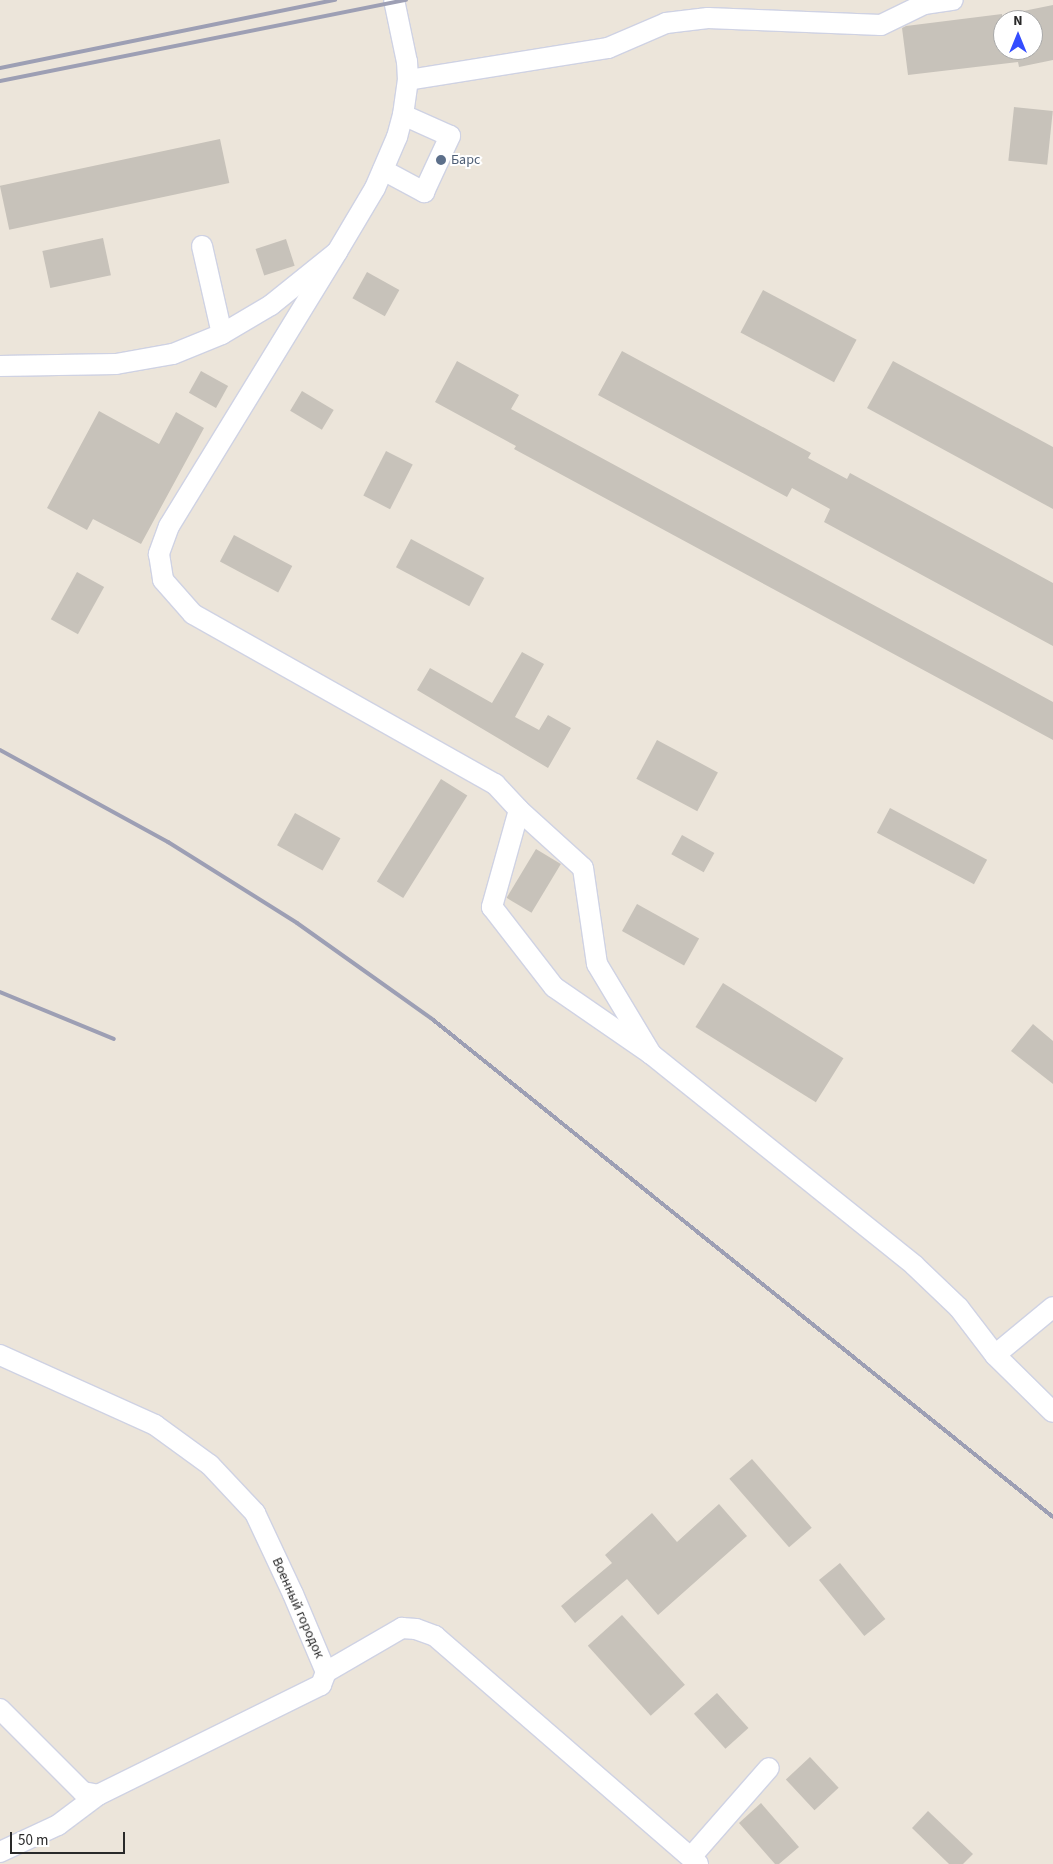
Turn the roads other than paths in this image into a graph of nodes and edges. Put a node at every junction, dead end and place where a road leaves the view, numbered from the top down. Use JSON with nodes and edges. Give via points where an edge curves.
{"nodes":[{"id":1,"x":394,"y":0,"type":"edge"},
{"id":2,"x":953,"y":0,"type":"edge"},
{"id":3,"x":408,"y":80,"type":"junction"},
{"id":4,"x":403,"y":115,"type":"junction"},
{"id":5,"x":382,"y":170,"type":"junction"},
{"id":6,"x":202,"y":246,"type":"dead end"},
{"id":7,"x":337,"y":252,"type":"junction"},
{"id":8,"x":222,"y":334,"type":"junction"},
{"id":9,"x":0,"y":366,"type":"edge"},
{"id":10,"x":519,"y":810,"type":"junction"},
{"id":11,"x":651,"y":1054,"type":"junction"},
{"id":12,"x":1053,"y":1307,"type":"edge"},
{"id":13,"x":0,"y":1355,"type":"edge"},
{"id":14,"x":995,"y":1355,"type":"junction"},
{"id":15,"x":1053,"y":1412,"type":"edge"},
{"id":16,"x":326,"y":1672,"type":"junction"},
{"id":17,"x":0,"y":1709,"type":"edge"},
{"id":18,"x":769,"y":1768,"type":"dead end"},
{"id":19,"x":98,"y":1795,"type":"junction"},
{"id":20,"x":0,"y":1852,"type":"edge"},
{"id":21,"x":695,"y":1860,"type":"edge"}],
"edges":[{"from":1,"to":3,"type":"street"},
{"from":2,"to":3,"type":"street","via":[[924,4],[881,25],[708,18],[666,23],[608,48]]},
{"from":3,"to":4,"type":"street"},
{"from":4,"to":5,"type":"street"},
{"from":4,"to":5,"type":"street","via":[[450,136],[424,192]]},
{"from":5,"to":7,"type":"street","via":[[375,188]]},
{"from":6,"to":8,"type":"street"},
{"from":7,"to":8,"type":"street","via":[[271,305]]},
{"from":7,"to":10,"type":"street","via":[[170,526],[159,554],[163,580],[193,614],[495,784]]},
{"from":8,"to":9,"type":"street","via":[[173,354],[116,364]]},
{"from":10,"to":11,"type":"street","via":[[583,868],[597,964]]},
{"from":10,"to":11,"type":"street","via":[[492,907],[554,987]]},
{"from":11,"to":14,"type":"street","via":[[914,1265],[959,1308]]},
{"from":12,"to":14,"type":"street"},
{"from":13,"to":16,"type":"street","name":"Военный городок","via":[[155,1425],[210,1465],[255,1513]]},
{"from":14,"to":15,"type":"street"},
{"from":16,"to":19,"type":"street","via":[[321,1686]]},
{"from":16,"to":21,"type":"street","name":"Военный городок","via":[[402,1628],[435,1636]]},
{"from":17,"to":19,"type":"street","via":[[82,1792]]},
{"from":18,"to":21,"type":"street"},
{"from":19,"to":20,"type":"street","via":[[58,1825]]}]}
